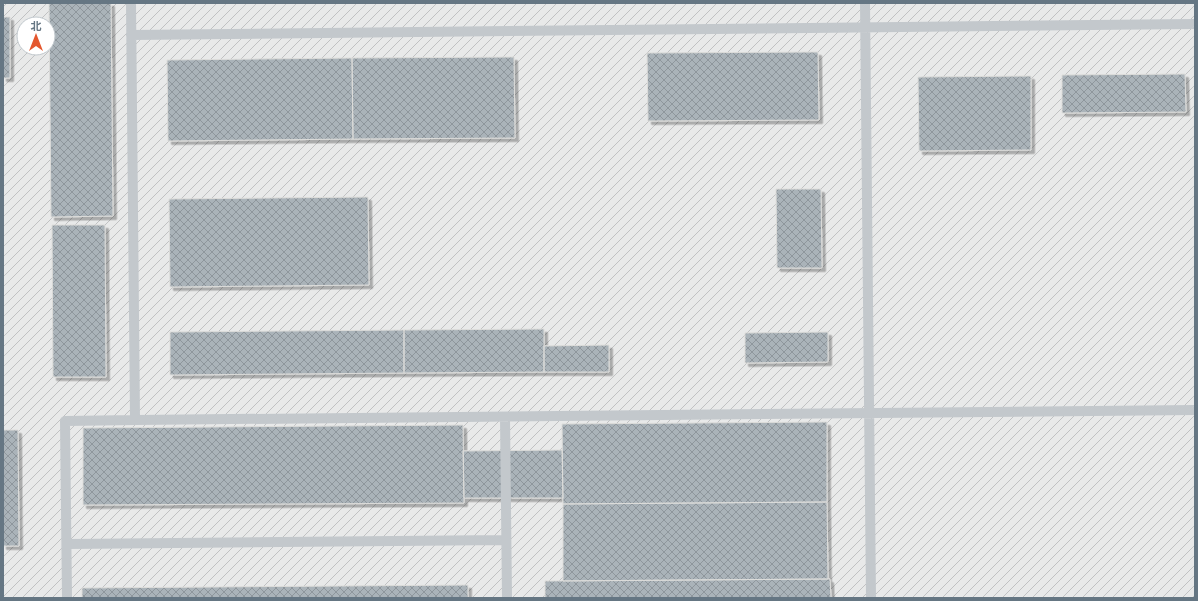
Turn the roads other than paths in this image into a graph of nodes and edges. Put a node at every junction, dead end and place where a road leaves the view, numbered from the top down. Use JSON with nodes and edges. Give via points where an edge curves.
{"nodes":[{"id":1,"x":131,"y":3,"type":"edge"},
{"id":2,"x":865,"y":3,"type":"edge"},
{"id":3,"x":1195,"y":24,"type":"edge"},
{"id":4,"x":865,"y":28,"type":"junction"},
{"id":5,"x":131,"y":35,"type":"junction"},
{"id":6,"x":1195,"y":410,"type":"edge"},
{"id":7,"x":869,"y":413,"type":"junction"},
{"id":8,"x":505,"y":417,"type":"junction"},
{"id":9,"x":135,"y":420,"type":"junction"},
{"id":10,"x":506,"y":540,"type":"junction"},
{"id":11,"x":67,"y":544,"type":"junction"},
{"id":12,"x":67,"y":598,"type":"edge"},
{"id":13,"x":507,"y":598,"type":"edge"},
{"id":14,"x":871,"y":598,"type":"edge"}],
"edges":[{"from":1,"to":5,"type":"lane"},
{"from":2,"to":4,"type":"lane"},
{"from":3,"to":4,"type":"lane"},
{"from":4,"to":5,"type":"lane"},
{"from":4,"to":7,"type":"lane"},
{"from":5,"to":9,"type":"lane"},
{"from":6,"to":7,"type":"lane"},
{"from":7,"to":8,"type":"lane"},
{"from":7,"to":14,"type":"lane"},
{"from":8,"to":9,"type":"lane"},
{"from":8,"to":10,"type":"lane"},
{"from":9,"to":11,"type":"lane","via":[[65,421]]},
{"from":10,"to":11,"type":"lane"},
{"from":10,"to":13,"type":"lane"},
{"from":11,"to":12,"type":"lane"}]}
